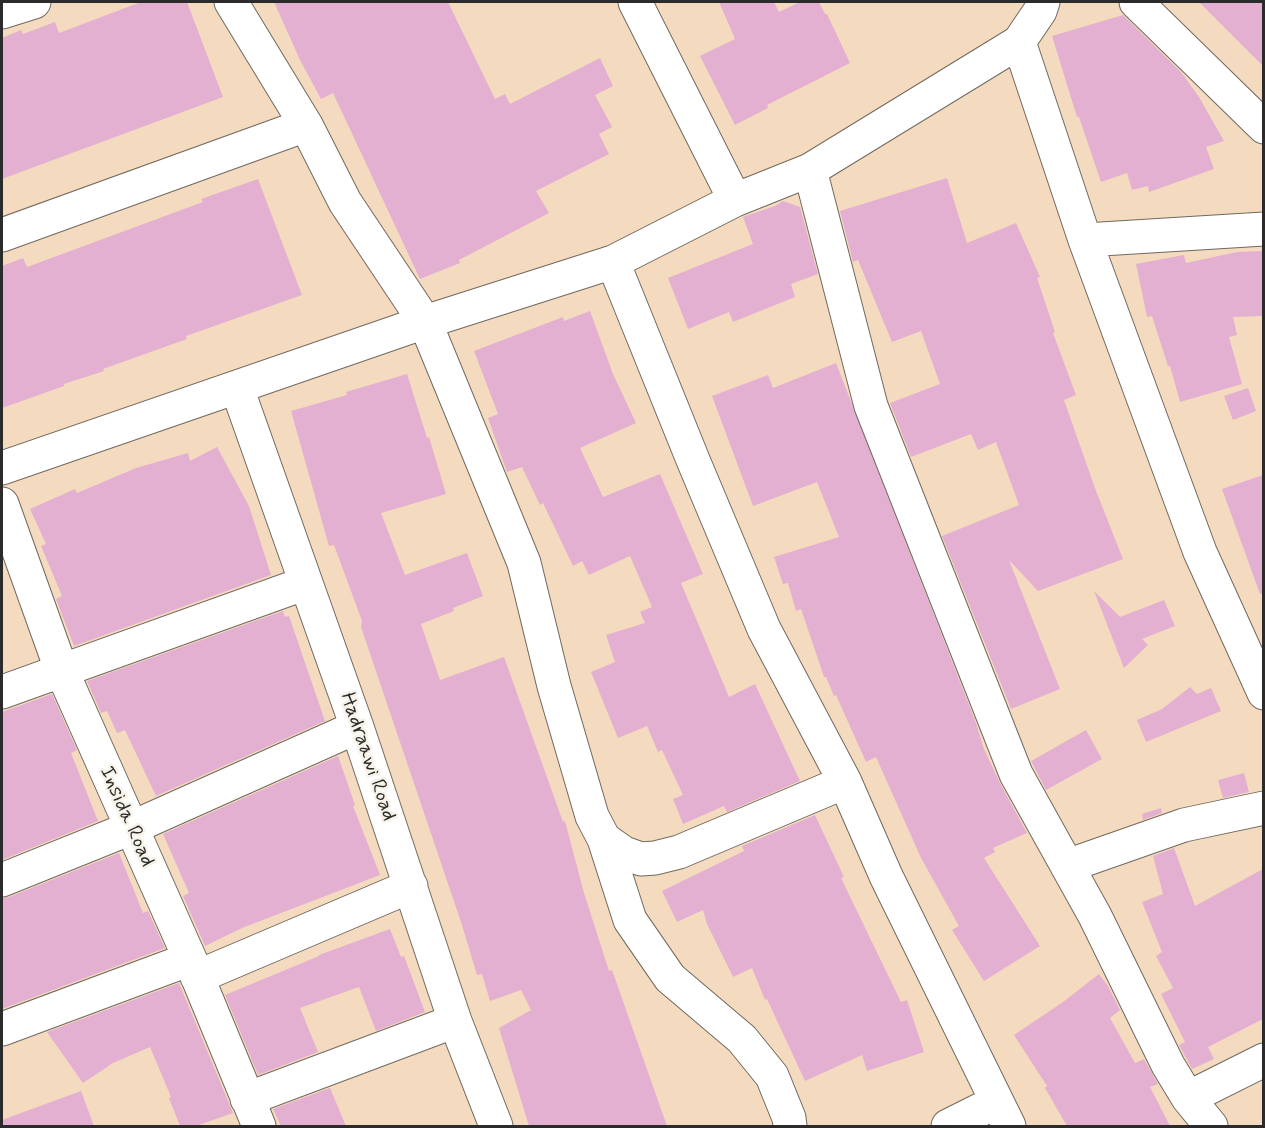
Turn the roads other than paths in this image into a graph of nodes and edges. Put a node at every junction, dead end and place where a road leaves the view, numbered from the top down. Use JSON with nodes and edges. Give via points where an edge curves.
{"nodes":[{"id":1,"x":34,"y":2,"type":"edge"},
{"id":2,"x":231,"y":2,"type":"edge"},
{"id":3,"x":635,"y":2,"type":"edge"},
{"id":4,"x":1043,"y":2,"type":"edge"},
{"id":5,"x":1136,"y":2,"type":"edge"},
{"id":6,"x":2,"y":12,"type":"edge"},
{"id":7,"x":1019,"y":42,"type":"junction"},
{"id":8,"x":306,"y":125,"type":"junction"},
{"id":9,"x":1263,"y":127,"type":"edge"},
{"id":10,"x":810,"y":170,"type":"junction"},
{"id":11,"x":735,"y":200,"type":"junction"},
{"id":12,"x":1263,"y":229,"type":"edge"},
{"id":13,"x":2,"y":235,"type":"edge"},
{"id":14,"x":1085,"y":240,"type":"junction"},
{"id":15,"x":613,"y":262,"type":"junction"},
{"id":16,"x":424,"y":322,"type":"junction"},
{"id":17,"x":237,"y":388,"type":"junction"},
{"id":18,"x":2,"y":468,"type":"edge"},
{"id":19,"x":2,"y":504,"type":"edge"},
{"id":20,"x":306,"y":583,"type":"junction"},
{"id":21,"x":62,"y":669,"type":"junction"},
{"id":22,"x":2,"y":692,"type":"edge"},
{"id":23,"x":1263,"y":693,"type":"edge"},
{"id":24,"x":357,"y":727,"type":"junction"},
{"id":25,"x":844,"y":782,"type":"junction"},
{"id":26,"x":1263,"y":808,"type":"edge"},
{"id":27,"x":131,"y":828,"type":"junction"},
{"id":28,"x":604,"y":839,"type":"junction"},
{"id":29,"x":1067,"y":866,"type":"junction"},
{"id":30,"x":2,"y":880,"type":"edge"},
{"id":31,"x":411,"y":886,"type":"junction"},
{"id":32,"x":194,"y":968,"type":"junction"},
{"id":33,"x":455,"y":1021,"type":"junction"},
{"id":34,"x":2,"y":1029,"type":"edge"},
{"id":35,"x":1263,"y":1060,"type":"edge"},
{"id":36,"x":1188,"y":1098,"type":"junction"},
{"id":37,"x":253,"y":1113,"type":"edge"},
{"id":38,"x":1003,"y":1114,"type":"edge"},
{"id":39,"x":496,"y":1126,"type":"edge"},
{"id":40,"x":790,"y":1126,"type":"edge"},
{"id":41,"x":948,"y":1126,"type":"edge"},
{"id":42,"x":1211,"y":1126,"type":"edge"}],
"edges":[{"from":1,"to":6,"type":"street"},
{"from":2,"to":8,"type":"street"},
{"from":3,"to":11,"type":"street"},
{"from":4,"to":7,"type":"street"},
{"from":5,"to":9,"type":"street"},
{"from":7,"to":10,"type":"street"},
{"from":7,"to":14,"type":"street"},
{"from":8,"to":13,"type":"street"},
{"from":8,"to":16,"type":"street","via":[[345,202]]},
{"from":10,"to":11,"type":"street"},
{"from":10,"to":29,"type":"street","via":[[871,406],[1016,774]]},
{"from":11,"to":15,"type":"street"},
{"from":12,"to":14,"type":"street"},
{"from":14,"to":23,"type":"street","via":[[1200,552]]},
{"from":15,"to":16,"type":"street"},
{"from":15,"to":25,"type":"street","via":[[764,629]]},
{"from":16,"to":17,"type":"street"},
{"from":16,"to":28,"type":"street","via":[[524,563],[582,783]]},
{"from":17,"to":18,"type":"street"},
{"from":17,"to":20,"type":"street","name":"Hadraawi Road"},
{"from":19,"to":21,"type":"street","name":"Insida Road"},
{"from":20,"to":21,"type":"street"},
{"from":20,"to":24,"type":"street","name":"Hadraawi Road"},
{"from":21,"to":22,"type":"street"},
{"from":21,"to":27,"type":"street","name":"Insida Road"},
{"from":24,"to":27,"type":"street"},
{"from":24,"to":31,"type":"street","name":"Hadraawi Road"},
{"from":25,"to":28,"type":"street","via":[[678,852],[655,858],[641,859],[624,853]]},
{"from":25,"to":38,"type":"street"},
{"from":26,"to":29,"type":"street","via":[[1184,825]]},
{"from":27,"to":30,"type":"street"},
{"from":27,"to":32,"type":"street","name":"Insida Road"},
{"from":28,"to":40,"type":"street","via":[[630,920],[670,978],[742,1039],[772,1076]]},
{"from":29,"to":36,"type":"street"},
{"from":31,"to":32,"type":"street"},
{"from":31,"to":33,"type":"street","name":"Hadraawi Road"},
{"from":32,"to":34,"type":"street"},
{"from":32,"to":37,"type":"street","name":"Insida Road"},
{"from":33,"to":37,"type":"street"},
{"from":33,"to":39,"type":"street","name":"Hadraawi Road"},
{"from":35,"to":36,"type":"street"},
{"from":36,"to":42,"type":"street"},
{"from":38,"to":41,"type":"street"}]}
